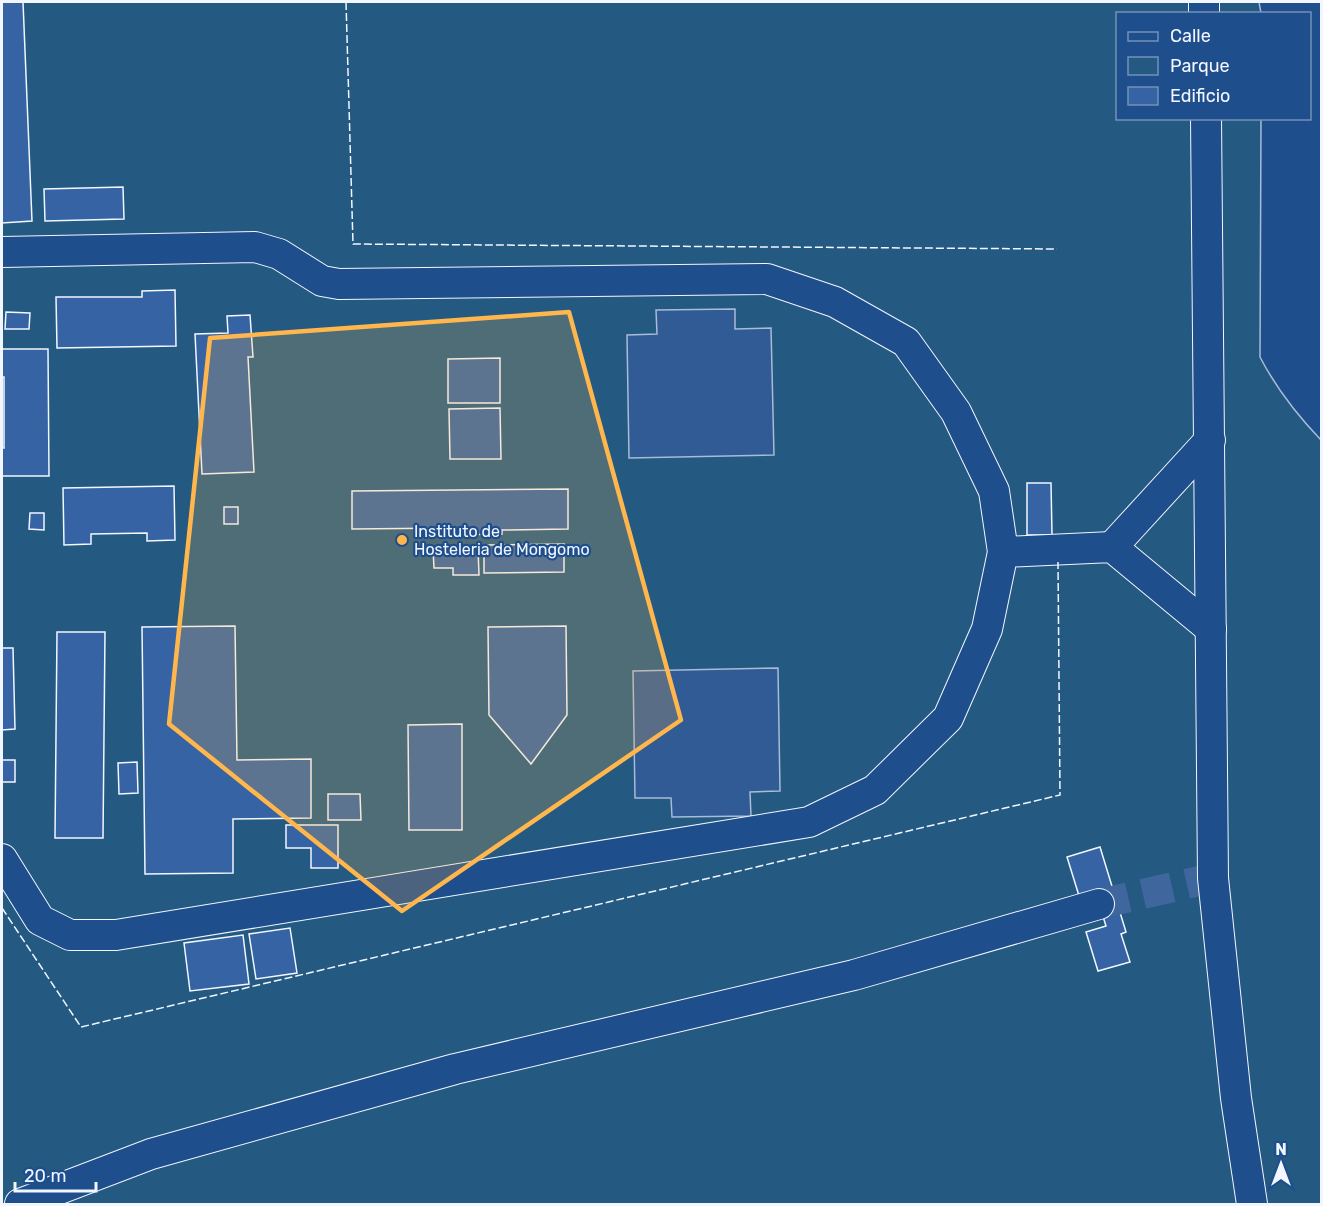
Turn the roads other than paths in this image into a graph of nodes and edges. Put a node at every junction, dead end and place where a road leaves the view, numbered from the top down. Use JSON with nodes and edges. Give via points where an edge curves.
{"nodes":[{"id":1,"x":1206,"y":120,"type":"edge"},
{"id":2,"x":2,"y":252,"type":"edge"},
{"id":3,"x":1210,"y":440,"type":"junction"},
{"id":4,"x":1112,"y":547,"type":"junction"},
{"id":5,"x":1003,"y":552,"type":"junction"},
{"id":6,"x":1211,"y":629,"type":"junction"},
{"id":7,"x":2,"y":859,"type":"edge"},
{"id":8,"x":1099,"y":904,"type":"tunnel mouth"},
{"id":9,"x":20,"y":1204,"type":"edge"},
{"id":10,"x":1252,"y":1204,"type":"edge"}],
"edges":[{"from":1,"to":3,"type":"street"},
{"from":2,"to":5,"type":"street","via":[[255,247],[279,254],[322,281],[339,284],[767,279],[835,302],[906,342],[956,412],[994,491]]},
{"from":3,"to":4,"type":"street"},
{"from":3,"to":6,"type":"street"},
{"from":4,"to":5,"type":"street"},
{"from":4,"to":6,"type":"street"},
{"from":5,"to":7,"type":"street","via":[[987,629],[948,718],[875,790],[809,822],[116,935],[70,935],[40,920]]},
{"from":6,"to":10,"type":"street","via":[[1213,878],[1236,1098]]},
{"from":8,"to":9,"type":"street","via":[[855,975],[455,1069],[151,1154]]}]}
